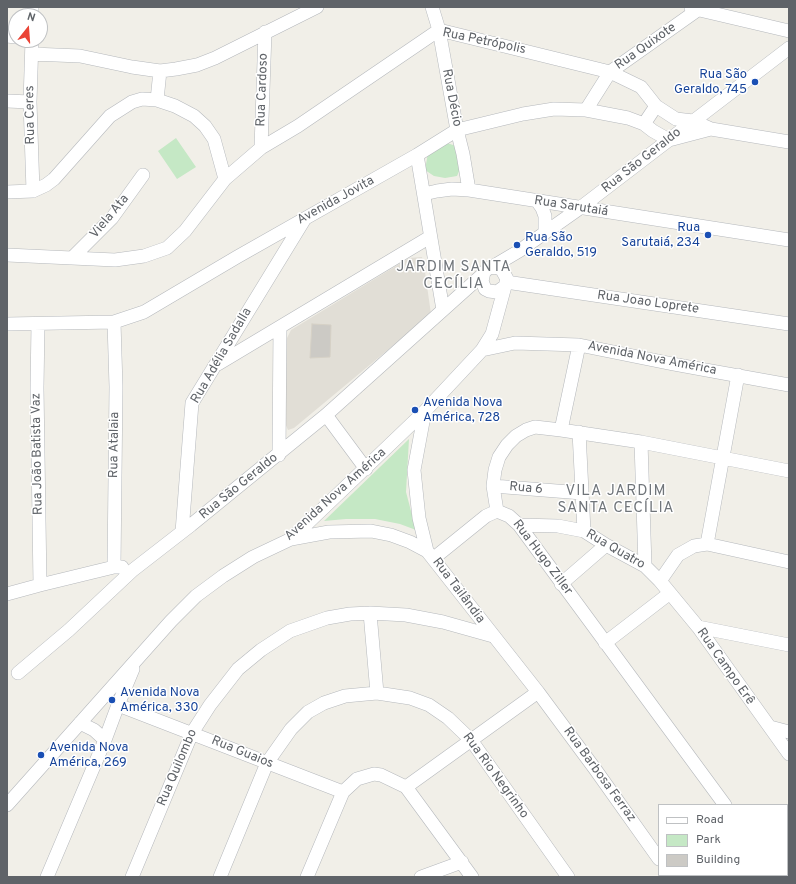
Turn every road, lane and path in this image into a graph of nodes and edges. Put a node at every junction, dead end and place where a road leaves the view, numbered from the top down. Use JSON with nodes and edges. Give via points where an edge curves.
{"nodes":[{"id":1,"x":317,"y":7,"type":"edge"},
{"id":2,"x":432,"y":7,"type":"edge"},
{"id":3,"x":694,"y":8,"type":"edge"},
{"id":4,"x":439,"y":30,"type":"junction"},
{"id":5,"x":789,"y":30,"type":"edge"},
{"id":6,"x":265,"y":32,"type":"junction"},
{"id":7,"x":32,"y":48,"type":"edge"},
{"id":8,"x":789,"y":48,"type":"edge"},
{"id":9,"x":32,"y":54,"type":"junction"},
{"id":10,"x":160,"y":71,"type":"junction"},
{"id":11,"x":610,"y":72,"type":"junction"},
{"id":12,"x":157,"y":100,"type":"junction"},
{"id":13,"x":7,"y":101,"type":"edge"},
{"id":14,"x":30,"y":102,"type":"junction"},
{"id":15,"x":656,"y":106,"type":"junction"},
{"id":16,"x":586,"y":110,"type":"junction"},
{"id":17,"x":693,"y":121,"type":"junction"},
{"id":18,"x":644,"y":124,"type":"junction"},
{"id":19,"x":712,"y":129,"type":"junction"},
{"id":20,"x":457,"y":130,"type":"junction"},
{"id":21,"x":669,"y":140,"type":"junction"},
{"id":22,"x":789,"y":142,"type":"edge"},
{"id":23,"x":261,"y":148,"type":"junction"},
{"id":24,"x":417,"y":155,"type":"junction"},
{"id":25,"x":143,"y":175,"type":"dead end"},
{"id":26,"x":225,"y":179,"type":"junction"},
{"id":27,"x":469,"y":190,"type":"junction"},
{"id":28,"x":34,"y":191,"type":"junction"},
{"id":29,"x":7,"y":192,"type":"edge"},
{"id":30,"x":424,"y":194,"type":"junction"},
{"id":31,"x":537,"y":201,"type":"junction"},
{"id":32,"x":580,"y":208,"type":"junction"},
{"id":33,"x":304,"y":218,"type":"junction"},
{"id":34,"x":545,"y":232,"type":"junction"},
{"id":35,"x":430,"y":237,"type":"junction"},
{"id":36,"x":789,"y":240,"type":"edge"},
{"id":37,"x":519,"y":251,"type":"junction"},
{"id":38,"x":7,"y":255,"type":"edge"},
{"id":39,"x":74,"y":257,"type":"junction"},
{"id":40,"x":487,"y":271,"type":"junction"},
{"id":41,"x":506,"y":282,"type":"junction"},
{"id":42,"x":487,"y":290,"type":"junction"},
{"id":43,"x":457,"y":298,"type":"junction"},
{"id":44,"x":443,"y":310,"type":"junction"},
{"id":45,"x":496,"y":321,"type":"junction"},
{"id":46,"x":114,"y":322,"type":"junction"},
{"id":47,"x":7,"y":324,"type":"edge"},
{"id":48,"x":38,"y":324,"type":"junction"},
{"id":49,"x":789,"y":324,"type":"edge"},
{"id":50,"x":280,"y":327,"type":"junction"},
{"id":51,"x":515,"y":343,"type":"junction"},
{"id":52,"x":579,"y":344,"type":"junction"},
{"id":53,"x":482,"y":350,"type":"junction"},
{"id":54,"x":216,"y":364,"type":"junction"},
{"id":55,"x":738,"y":375,"type":"junction"},
{"id":56,"x":789,"y":385,"type":"edge"},
{"id":57,"x":425,"y":411,"type":"junction"},
{"id":58,"x":326,"y":415,"type":"junction"},
{"id":59,"x":414,"y":422,"type":"junction"},
{"id":60,"x":561,"y":430,"type":"junction"},
{"id":61,"x":579,"y":432,"type":"junction"},
{"id":62,"x":419,"y":442,"type":"junction"},
{"id":63,"x":641,"y":442,"type":"junction"},
{"id":64,"x":279,"y":455,"type":"junction"},
{"id":65,"x":723,"y":458,"type":"junction"},
{"id":66,"x":366,"y":468,"type":"junction"},
{"id":67,"x":789,"y":471,"type":"edge"},
{"id":68,"x":493,"y":486,"type":"junction"},
{"id":69,"x":582,"y":493,"type":"junction"},
{"id":70,"x":497,"y":511,"type":"junction"},
{"id":71,"x":314,"y":517,"type":"junction"},
{"id":72,"x":519,"y":524,"type":"junction"},
{"id":73,"x":584,"y":531,"type":"junction"},
{"id":74,"x":182,"y":532,"type":"junction"},
{"id":75,"x":329,"y":532,"type":"junction"},
{"id":76,"x":291,"y":539,"type":"junction"},
{"id":77,"x":708,"y":544,"type":"junction"},
{"id":78,"x":606,"y":545,"type":"junction"},
{"id":79,"x":431,"y":555,"type":"junction"},
{"id":80,"x":789,"y":562,"type":"edge"},
{"id":81,"x":645,"y":566,"type":"junction"},
{"id":82,"x":114,"y":567,"type":"junction"},
{"id":83,"x":133,"y":570,"type":"junction"},
{"id":84,"x":660,"y":581,"type":"junction"},
{"id":85,"x":561,"y":584,"type":"junction"},
{"id":86,"x":40,"y":585,"type":"junction"},
{"id":87,"x":670,"y":593,"type":"junction"},
{"id":88,"x":7,"y":594,"type":"edge"},
{"id":89,"x":370,"y":613,"type":"junction"},
{"id":90,"x":478,"y":616,"type":"junction"},
{"id":91,"x":698,"y":627,"type":"junction"},
{"id":92,"x":463,"y":628,"type":"junction"},
{"id":93,"x":493,"y":636,"type":"junction"},
{"id":94,"x":605,"y":643,"type":"junction"},
{"id":95,"x":789,"y":645,"type":"edge"},
{"id":96,"x":138,"y":658,"type":"junction"},
{"id":97,"x":18,"y":673,"type":"dead end"},
{"id":98,"x":538,"y":692,"type":"junction"},
{"id":99,"x":377,"y":693,"type":"junction"},
{"id":100,"x":118,"y":705,"type":"junction"},
{"id":101,"x":80,"y":723,"type":"junction"},
{"id":102,"x":770,"y":727,"type":"junction"},
{"id":103,"x":789,"y":732,"type":"edge"},
{"id":104,"x":192,"y":733,"type":"junction"},
{"id":105,"x":105,"y":740,"type":"junction"},
{"id":106,"x":471,"y":740,"type":"junction"},
{"id":107,"x":789,"y":754,"type":"edge"},
{"id":108,"x":267,"y":764,"type":"junction"},
{"id":109,"x":406,"y":787,"type":"junction"},
{"id":110,"x":343,"y":792,"type":"junction"},
{"id":111,"x":724,"y":804,"type":"edge"},
{"id":112,"x":7,"y":805,"type":"edge"},
{"id":113,"x":658,"y":858,"type":"edge"},
{"id":114,"x":462,"y":862,"type":"junction"},
{"id":115,"x":429,"y":875,"type":"edge"},
{"id":116,"x":47,"y":877,"type":"edge"},
{"id":117,"x":132,"y":877,"type":"edge"},
{"id":118,"x":220,"y":877,"type":"edge"},
{"id":119,"x":307,"y":877,"type":"edge"},
{"id":120,"x":472,"y":877,"type":"edge"},
{"id":121,"x":568,"y":877,"type":"edge"}],
"edges":[{"from":1,"to":6,"type":"street"},
{"from":2,"to":4,"type":"street","name":"Rua Décio"},
{"from":3,"to":5,"type":"street"},
{"from":3,"to":11,"type":"street","name":"Rua Quixote"},
{"from":4,"to":11,"type":"street","name":"Rua Petrópolis"},
{"from":4,"to":20,"type":"street","name":"Rua Décio"},
{"from":4,"to":23,"type":"street","name":"Rua Petrópolis","via":[[298,126]]},
{"from":6,"to":10,"type":"street","via":[[197,65]]},
{"from":6,"to":23,"type":"street","name":"Rua Cardoso"},
{"from":7,"to":9,"type":"street","name":"Rua Ceres"},
{"from":8,"to":17,"type":"street","name":"Rua São Geraldo"},
{"from":9,"to":10,"type":"street","via":[[80,56]]},
{"from":9,"to":14,"type":"street","name":"Rua Ceres"},
{"from":10,"to":12,"type":"street"},
{"from":11,"to":15,"type":"street","name":"Rua Petrópolis","via":[[641,87]]},
{"from":11,"to":16,"type":"street","name":"Rua Quixote"},
{"from":12,"to":26,"type":"street","via":[[185,110],[205,126],[214,139]]},
{"from":12,"to":28,"type":"street","via":[[142,99],[123,106],[110,116],[54,179]]},
{"from":13,"to":14,"type":"street"},
{"from":14,"to":28,"type":"street","name":"Rua Ceres"},
{"from":15,"to":17,"type":"street","name":"Rua São Geraldo","via":[[676,119]]},
{"from":15,"to":18,"type":"street"},
{"from":16,"to":18,"type":"street","name":"Avenida Jovita","via":[[628,118]]},
{"from":16,"to":20,"type":"street","name":"Avenida Jovita","via":[[554,109]]},
{"from":17,"to":19,"type":"street"},
{"from":17,"to":21,"type":"street","name":"Rua São Geraldo"},
{"from":18,"to":21,"type":"street","name":"Avenida Jovita"},
{"from":19,"to":21,"type":"street"},
{"from":19,"to":22,"type":"street"},
{"from":20,"to":24,"type":"street","name":"Avenida Jovita"},
{"from":20,"to":27,"type":"street","name":"Rua Décio"},
{"from":21,"to":32,"type":"street","name":"Rua São Geraldo"},
{"from":23,"to":26,"type":"street","name":"Rua Petrópolis"},
{"from":24,"to":30,"type":"street"},
{"from":24,"to":33,"type":"street","name":"Avenida Jovita"},
{"from":25,"to":39,"type":"street","name":"Viela Ata","via":[[112,218]]},
{"from":26,"to":39,"type":"street","name":"Rua Petrópolis","via":[[185,231],[167,248],[130,259]]},
{"from":27,"to":30,"type":"street","name":"Rua Sarutaiá","via":[[452,189]]},
{"from":27,"to":31,"type":"street","name":"Rua Sarutaiá"},
{"from":28,"to":29,"type":"street"},
{"from":30,"to":35,"type":"street"},
{"from":31,"to":32,"type":"street","name":"Rua Sarutaiá"},
{"from":31,"to":34,"type":"street","via":[[545,216]]},
{"from":32,"to":34,"type":"street","name":"Rua São Geraldo"},
{"from":32,"to":36,"type":"street","name":"Rua Sarutaiá"},
{"from":33,"to":46,"type":"street","name":"Avenida Jovita","via":[[144,312]]},
{"from":33,"to":54,"type":"street","name":"Rua Adélia Sadalla"},
{"from":34,"to":37,"type":"street","name":"Rua São Geraldo"},
{"from":35,"to":44,"type":"street"},
{"from":35,"to":50,"type":"street"},
{"from":37,"to":40,"type":"street","name":"Rua São Geraldo"},
{"from":37,"to":41,"type":"street"},
{"from":38,"to":39,"type":"street","name":"Rua Petrópolis"},
{"from":40,"to":41,"type":"street","via":[[496,267],[502,270]]},
{"from":40,"to":42,"type":"street","via":[[482,282]]},
{"from":40,"to":43,"type":"street","name":"Rua São Geraldo"},
{"from":41,"to":42,"type":"street","via":[[498,292]]},
{"from":41,"to":45,"type":"street"},
{"from":41,"to":49,"type":"street","name":"Rua Joao Loprete"},
{"from":42,"to":43,"type":"street","name":"Rua São Geraldo","via":[[472,291]]},
{"from":42,"to":45,"type":"street","via":[[494,303]]},
{"from":43,"to":44,"type":"street","name":"Rua São Geraldo"},
{"from":44,"to":58,"type":"street","name":"Rua São Geraldo"},
{"from":45,"to":51,"type":"street","via":[[502,336]]},
{"from":45,"to":53,"type":"street","via":[[492,334]]},
{"from":46,"to":48,"type":"street","name":"Avenida Jovita"},
{"from":46,"to":82,"type":"street","name":"Rua Atalaia"},
{"from":47,"to":48,"type":"street","name":"Avenida Jovita"},
{"from":48,"to":86,"type":"street","name":"Rua João Batista Vaz"},
{"from":50,"to":54,"type":"street"},
{"from":50,"to":64,"type":"street"},
{"from":51,"to":52,"type":"street","name":"Avenida Nova América"},
{"from":51,"to":53,"type":"street","name":"Avenida Nova América"},
{"from":52,"to":55,"type":"street","name":"Avenida Nova América"},
{"from":52,"to":60,"type":"street"},
{"from":53,"to":57,"type":"street","name":"Avenida Nova América"},
{"from":54,"to":74,"type":"street","name":"Rua Adélia Sadalla","via":[[192,403]]},
{"from":55,"to":56,"type":"street","name":"Avenida Nova América"},
{"from":55,"to":65,"type":"street"},
{"from":57,"to":59,"type":"street","name":"Avenida Nova América"},
{"from":57,"to":62,"type":"street"},
{"from":58,"to":64,"type":"street","name":"Rua São Geraldo"},
{"from":58,"to":66,"type":"street"},
{"from":59,"to":62,"type":"street"},
{"from":59,"to":66,"type":"street","name":"Avenida Nova América"},
{"from":60,"to":61,"type":"street"},
{"from":60,"to":68,"type":"street","via":[[535,427],[516,436],[499,457]]},
{"from":61,"to":63,"type":"street"},
{"from":61,"to":69,"type":"street"},
{"from":62,"to":79,"type":"street","via":[[414,470],[419,518]]},
{"from":63,"to":65,"type":"street"},
{"from":63,"to":81,"type":"street"},
{"from":64,"to":74,"type":"street","name":"Rua São Geraldo"},
{"from":65,"to":67,"type":"street"},
{"from":65,"to":77,"type":"street"},
{"from":66,"to":71,"type":"street","name":"Avenida Nova América"},
{"from":68,"to":69,"type":"street","name":"Rua 6"},
{"from":68,"to":70,"type":"street"},
{"from":69,"to":73,"type":"street"},
{"from":70,"to":72,"type":"street","name":"Rua Hugo Ziller"},
{"from":70,"to":79,"type":"street"},
{"from":71,"to":75,"type":"street","via":[[319,527]]},
{"from":71,"to":76,"type":"street","name":"Avenida Nova América"},
{"from":72,"to":73,"type":"street","name":"Rua Quatro","via":[[558,526]]},
{"from":72,"to":85,"type":"street","name":"Rua Hugo Ziller"},
{"from":73,"to":78,"type":"street","name":"Rua Quatro"},
{"from":74,"to":83,"type":"street","name":"Rua São Geraldo"},
{"from":75,"to":76,"type":"street","name":"Rua Tailândia"},
{"from":75,"to":79,"type":"street","name":"Rua Tailândia","via":[[371,531],[397,538]]},
{"from":76,"to":96,"type":"street","name":"Avenida Nova América","via":[[253,557],[196,596]]},
{"from":77,"to":80,"type":"street"},
{"from":77,"to":84,"type":"street","via":[[694,546],[678,555]]},
{"from":78,"to":81,"type":"street","name":"Rua Quatro"},
{"from":78,"to":85,"type":"street"},
{"from":79,"to":90,"type":"street","name":"Rua Tailândia"},
{"from":81,"to":84,"type":"street","name":"Rua Quatro"},
{"from":82,"to":83,"type":"street"},
{"from":82,"to":86,"type":"street"},
{"from":83,"to":97,"type":"street","name":"Rua São Geraldo"},
{"from":84,"to":87,"type":"street","name":"Rua Campo Erê"},
{"from":85,"to":94,"type":"street","name":"Rua Hugo Ziller"},
{"from":86,"to":88,"type":"street"},
{"from":87,"to":91,"type":"street","name":"Rua Campo Erê"},
{"from":87,"to":94,"type":"street"},
{"from":89,"to":92,"type":"street","name":"Rua Quilombo","via":[[406,615]]},
{"from":89,"to":99,"type":"street"},
{"from":89,"to":104,"type":"street","name":"Rua Quilombo","via":[[327,618],[290,631],[261,650],[238,669],[210,704]]},
{"from":90,"to":92,"type":"street"},
{"from":90,"to":93,"type":"street","name":"Rua Tailândia"},
{"from":91,"to":95,"type":"street"},
{"from":91,"to":102,"type":"street","name":"Rua Campo Erê"},
{"from":92,"to":93,"type":"street","name":"Rua Quilombo"},
{"from":93,"to":98,"type":"street","name":"Rua Tailândia"},
{"from":94,"to":111,"type":"street","name":"Rua Hugo Ziller"},
{"from":96,"to":100,"type":"street"},
{"from":96,"to":101,"type":"street","name":"Avenida Nova América"},
{"from":98,"to":106,"type":"street"},
{"from":98,"to":113,"type":"street","name":"Rua Barbosa Ferraz"},
{"from":99,"to":106,"type":"street","name":"Rua Rio Negrinho","via":[[410,698],[429,705],[448,718]]},
{"from":99,"to":108,"type":"street","name":"Rua Rio Negrinho","via":[[345,696],[308,712],[291,729]]},
{"from":100,"to":104,"type":"street","name":"Rua Guaios"},
{"from":100,"to":105,"type":"street"},
{"from":101,"to":105,"type":"street","via":[[94,730]]},
{"from":101,"to":112,"type":"street","name":"Avenida Nova América"},
{"from":102,"to":103,"type":"street"},
{"from":102,"to":107,"type":"street","name":"Rua Campo Erê"},
{"from":104,"to":108,"type":"street","name":"Rua Guaios"},
{"from":104,"to":117,"type":"street","name":"Rua Quilombo"},
{"from":105,"to":116,"type":"street"},
{"from":106,"to":109,"type":"street"},
{"from":106,"to":121,"type":"street","name":"Rua Rio Negrinho"},
{"from":108,"to":110,"type":"street","name":"Rua Guaios"},
{"from":108,"to":118,"type":"street","name":"Rua Rio Negrinho"},
{"from":109,"to":110,"type":"street","via":[[390,778],[374,774],[357,779]]},
{"from":109,"to":114,"type":"street"},
{"from":110,"to":119,"type":"street"},
{"from":114,"to":115,"type":"street"},
{"from":114,"to":120,"type":"street"}]}
